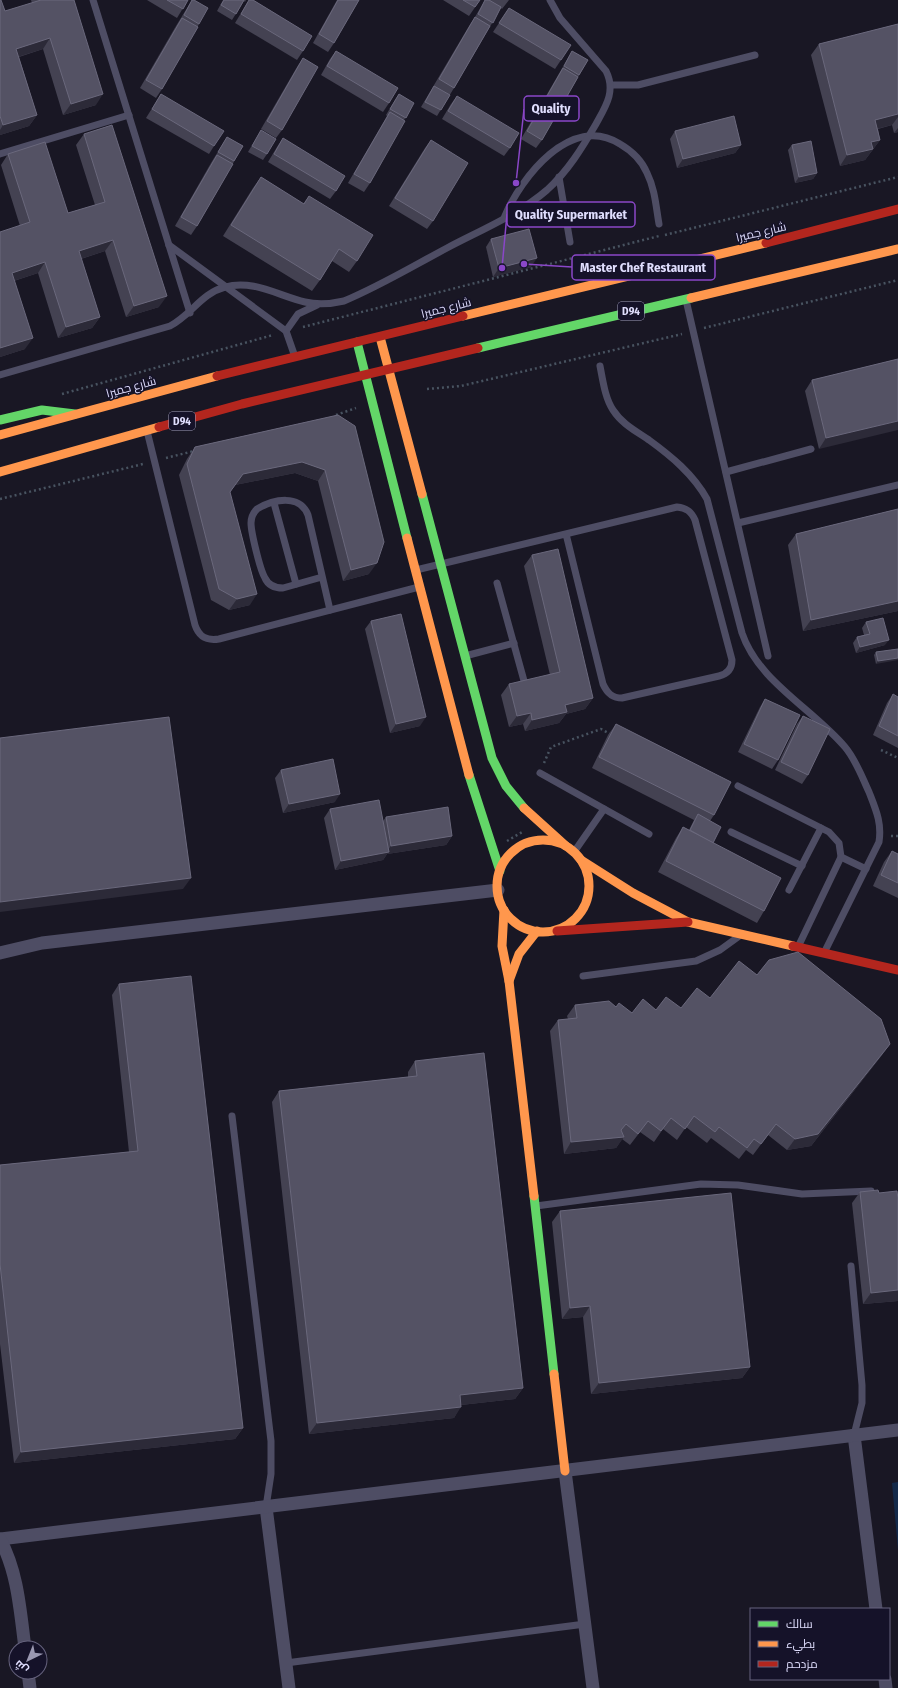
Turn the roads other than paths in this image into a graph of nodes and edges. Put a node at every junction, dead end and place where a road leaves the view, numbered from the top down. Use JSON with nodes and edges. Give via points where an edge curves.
{"nodes":[{"id":1,"x":93,"y":0,"type":"edge"},
{"id":2,"x":550,"y":0,"type":"edge"},
{"id":3,"x":755,"y":55,"type":"dead end"},
{"id":4,"x":611,"y":85,"type":"junction"},
{"id":5,"x":129,"y":115,"type":"junction"},
{"id":6,"x":589,"y":135,"type":"junction"},
{"id":7,"x":0,"y":154,"type":"edge"},
{"id":8,"x":559,"y":177,"type":"junction"},
{"id":9,"x":898,"y":209,"type":"edge"},
{"id":10,"x":504,"y":218,"type":"junction"},
{"id":11,"x":660,"y":224,"type":"dead end"},
{"id":12,"x":570,"y":242,"type":"dead end"},
{"id":13,"x":169,"y":245,"type":"junction"},
{"id":14,"x":898,"y":249,"type":"edge"},
{"id":15,"x":225,"y":286,"type":"junction"},
{"id":16,"x":686,"y":298,"type":"junction"},
{"id":17,"x":318,"y":304,"type":"junction"},
{"id":18,"x":190,"y":313,"type":"junction"},
{"id":19,"x":286,"y":331,"type":"junction"},
{"id":20,"x":380,"y":337,"type":"junction"},
{"id":21,"x":357,"y":342,"type":"junction"},
{"id":22,"x":295,"y":357,"type":"junction"},
{"id":23,"x":600,"y":366,"type":"dead end"},
{"id":24,"x":388,"y":369,"type":"junction"},
{"id":25,"x":364,"y":374,"type":"junction"},
{"id":26,"x":0,"y":375,"type":"edge"},
{"id":27,"x":77,"y":414,"type":"junction"},
{"id":28,"x":0,"y":420,"type":"edge"},
{"id":29,"x":147,"y":430,"type":"junction"},
{"id":30,"x":0,"y":435,"type":"edge"},
{"id":31,"x":811,"y":450,"type":"dead end"},
{"id":32,"x":0,"y":472,"type":"edge"},
{"id":33,"x":726,"y":472,"type":"junction"},
{"id":34,"x":898,"y":485,"type":"edge"},
{"id":35,"x":274,"y":503,"type":"junction"},
{"id":36,"x":738,"y":524,"type":"junction"},
{"id":37,"x":566,"y":534,"type":"junction"},
{"id":38,"x":440,"y":564,"type":"junction"},
{"id":39,"x":415,"y":570,"type":"junction"},
{"id":40,"x":322,"y":577,"type":"junction"},
{"id":41,"x":497,"y":583,"type":"dead end"},
{"id":42,"x":296,"y":584,"type":"junction"},
{"id":43,"x":419,"y":587,"type":"junction"},
{"id":44,"x":330,"y":610,"type":"junction"},
{"id":45,"x":514,"y":643,"type":"junction"},
{"id":46,"x":464,"y":656,"type":"junction"},
{"id":47,"x":768,"y":656,"type":"dead end"},
{"id":48,"x":526,"y":688,"type":"edge"},
{"id":49,"x":540,"y":773,"type":"road end"},
{"id":50,"x":738,"y":786,"type":"dead end"},
{"id":51,"x":604,"y":809,"type":"junction"},
{"id":52,"x":821,"y":828,"type":"junction"},
{"id":53,"x":731,"y":832,"type":"dead end"},
{"id":54,"x":649,"y":834,"type":"dead end"},
{"id":55,"x":566,"y":846,"type":"junction"},
{"id":56,"x":574,"y":852,"type":"junction"},
{"id":57,"x":842,"y":857,"type":"junction"},
{"id":58,"x":581,"y":860,"type":"junction"},
{"id":59,"x":802,"y":866,"type":"junction"},
{"id":60,"x":866,"y":869,"type":"junction"},
{"id":61,"x":500,"y":871,"type":"junction"},
{"id":62,"x":498,"y":890,"type":"junction"},
{"id":63,"x":789,"y":890,"type":"dead end"},
{"id":64,"x":504,"y":910,"type":"junction"},
{"id":65,"x":688,"y":922,"type":"junction"},
{"id":66,"x":537,"y":931,"type":"junction"},
{"id":67,"x":552,"y":931,"type":"junction"},
{"id":68,"x":741,"y":934,"type":"junction"},
{"id":69,"x":798,"y":947,"type":"junction"},
{"id":70,"x":0,"y":953,"type":"edge"},
{"id":71,"x":824,"y":953,"type":"junction"},
{"id":72,"x":898,"y":970,"type":"edge"},
{"id":73,"x":583,"y":976,"type":"dead end"},
{"id":74,"x":509,"y":981,"type":"junction"},
{"id":75,"x":232,"y":1116,"type":"dead end"},
{"id":76,"x":871,"y":1191,"type":"edge"},
{"id":77,"x":535,"y":1206,"type":"junction"},
{"id":78,"x":851,"y":1266,"type":"dead end"},
{"id":79,"x":898,"y":1430,"type":"edge"},
{"id":80,"x":854,"y":1436,"type":"junction"},
{"id":81,"x":566,"y":1471,"type":"junction"},
{"id":82,"x":266,"y":1507,"type":"junction"},
{"id":83,"x":0,"y":1539,"type":"edge"},
{"id":84,"x":876,"y":1608,"type":"edge"},
{"id":85,"x":585,"y":1624,"type":"junction"},
{"id":86,"x":24,"y":1640,"type":"edge"},
{"id":87,"x":286,"y":1662,"type":"junction"},
{"id":88,"x":289,"y":1688,"type":"edge"},
{"id":89,"x":594,"y":1688,"type":"edge"}],
"edges":[{"from":1,"to":5,"type":"lane"},
{"from":2,"to":4,"type":"lane","via":[[560,18],[606,71]]},
{"from":3,"to":4,"type":"lane","via":[[638,85]]},
{"from":4,"to":6,"type":"lane","via":[[609,100]]},
{"from":5,"to":7,"type":"lane"},
{"from":5,"to":13,"type":"lane"},
{"from":6,"to":8,"type":"lane"},
{"from":6,"to":10,"type":"lane","via":[[561,147],[537,166],[518,190]]},
{"from":6,"to":11,"type":"lane","via":[[617,142],[639,160],[652,185]]},
{"from":8,"to":10,"type":"lane","via":[[534,200]]},
{"from":8,"to":12,"type":"lane"},
{"from":9,"to":20,"type":"street","name":"شارع جميرا"},
{"from":10,"to":17,"type":"lane","via":[[357,296],[338,302]]},
{"from":13,"to":15,"type":"lane"},
{"from":13,"to":18,"type":"lane"},
{"from":14,"to":16,"type":"street","number":"D94"},
{"from":15,"to":17,"type":"lane","via":[[250,285]]},
{"from":15,"to":18,"type":"lane","via":[[205,296]]},
{"from":15,"to":19,"type":"lane"},
{"from":16,"to":24,"type":"street","number":"D94"},
{"from":16,"to":33,"type":"lane"},
{"from":17,"to":19,"type":"lane","via":[[298,314]]},
{"from":18,"to":26,"type":"lane","via":[[159,330]]},
{"from":19,"to":22,"type":"lane"},
{"from":20,"to":21,"type":"street","name":"شارع جميرا"},
{"from":20,"to":24,"type":"street"},
{"from":21,"to":22,"type":"street","name":"شارع جميرا"},
{"from":21,"to":25,"type":"street"},
{"from":22,"to":27,"type":"street","name":"شارع جميرا"},
{"from":23,"to":60,"type":"lane","via":[[608,401],[618,417],[661,449],[702,489],[707,499],[742,633],[750,653],[763,669],[836,737],[854,759],[880,824],[879,842]]},
{"from":24,"to":25,"type":"street","number":"D94"},
{"from":24,"to":38,"type":"street"},
{"from":25,"to":29,"type":"street","number":"D94"},
{"from":25,"to":39,"type":"street"},
{"from":27,"to":28,"type":"street","via":[[42,410]]},
{"from":27,"to":30,"type":"street","name":"شارع جميرا"},
{"from":29,"to":32,"type":"street","number":"D94"},
{"from":29,"to":44,"type":"lane","via":[[196,626],[201,636],[206,639],[219,639]]},
{"from":31,"to":33,"type":"lane"},
{"from":33,"to":36,"type":"lane"},
{"from":34,"to":36,"type":"lane"},
{"from":35,"to":40,"type":"lane","via":[[294,500],[306,510]]},
{"from":35,"to":42,"type":"lane"},
{"from":35,"to":42,"type":"lane","via":[[257,509],[251,517],[263,572],[268,582],[277,588]]},
{"from":36,"to":47,"type":"lane"},
{"from":37,"to":37,"type":"lane","via":[[603,684],[608,693],[622,698],[719,676],[730,669],[732,660],[695,520],[689,510],[677,507]]},
{"from":37,"to":38,"type":"lane"},
{"from":38,"to":39,"type":"lane"},
{"from":38,"to":46,"type":"street"},
{"from":39,"to":43,"type":"street"},
{"from":40,"to":42,"type":"lane"},
{"from":40,"to":44,"type":"lane"},
{"from":41,"to":45,"type":"lane"},
{"from":43,"to":44,"type":"lane"},
{"from":43,"to":61,"type":"street","via":[[466,766]]},
{"from":45,"to":46,"type":"lane"},
{"from":45,"to":48,"type":"lane"},
{"from":46,"to":55,"type":"street","via":[[492,758],[500,777],[510,795],[535,821]]},
{"from":49,"to":51,"type":"lane"},
{"from":50,"to":52,"type":"lane"},
{"from":51,"to":54,"type":"lane"},
{"from":51,"to":56,"type":"lane"},
{"from":52,"to":57,"type":"lane","via":[[835,837]]},
{"from":52,"to":59,"type":"lane"},
{"from":53,"to":59,"type":"lane"},
{"from":55,"to":56,"type":"street"},
{"from":55,"to":61,"type":"street","via":[[547,841],[527,843],[510,854]]},
{"from":56,"to":58,"type":"street"},
{"from":57,"to":60,"type":"lane"},
{"from":57,"to":69,"type":"lane"},
{"from":58,"to":65,"type":"street","via":[[633,893]]},
{"from":58,"to":67,"type":"street","via":[[587,874],[589,889],[586,904],[578,916],[566,926]]},
{"from":59,"to":63,"type":"lane"},
{"from":60,"to":71,"type":"lane"},
{"from":61,"to":62,"type":"street"},
{"from":62,"to":64,"type":"street"},
{"from":62,"to":70,"type":"street","via":[[42,943]]},
{"from":64,"to":66,"type":"street","via":[[524,928]]},
{"from":64,"to":74,"type":"street","via":[[503,953]]},
{"from":65,"to":67,"type":"street"},
{"from":65,"to":68,"type":"street"},
{"from":66,"to":67,"type":"street"},
{"from":66,"to":74,"type":"street","via":[[519,954]]},
{"from":68,"to":69,"type":"street"},
{"from":68,"to":73,"type":"lane","via":[[720,950],[696,961]]},
{"from":69,"to":71,"type":"street"},
{"from":71,"to":72,"type":"street"},
{"from":74,"to":77,"type":"street"},
{"from":75,"to":82,"type":"lane","via":[[271,1441],[271,1474]]},
{"from":76,"to":77,"type":"lane","via":[[802,1194],[738,1185],[701,1184]]},
{"from":77,"to":81,"type":"street"},
{"from":78,"to":80,"type":"lane","via":[[862,1386],[862,1402]]},
{"from":79,"to":80,"type":"street"},
{"from":80,"to":81,"type":"street"},
{"from":80,"to":84,"type":"street"},
{"from":81,"to":82,"type":"street"},
{"from":81,"to":85,"type":"street"},
{"from":82,"to":83,"type":"street"},
{"from":82,"to":87,"type":"street"},
{"from":83,"to":86,"type":"street","via":[[17,1583]]},
{"from":85,"to":87,"type":"lane"},
{"from":85,"to":89,"type":"street"},
{"from":87,"to":88,"type":"street"}]}
